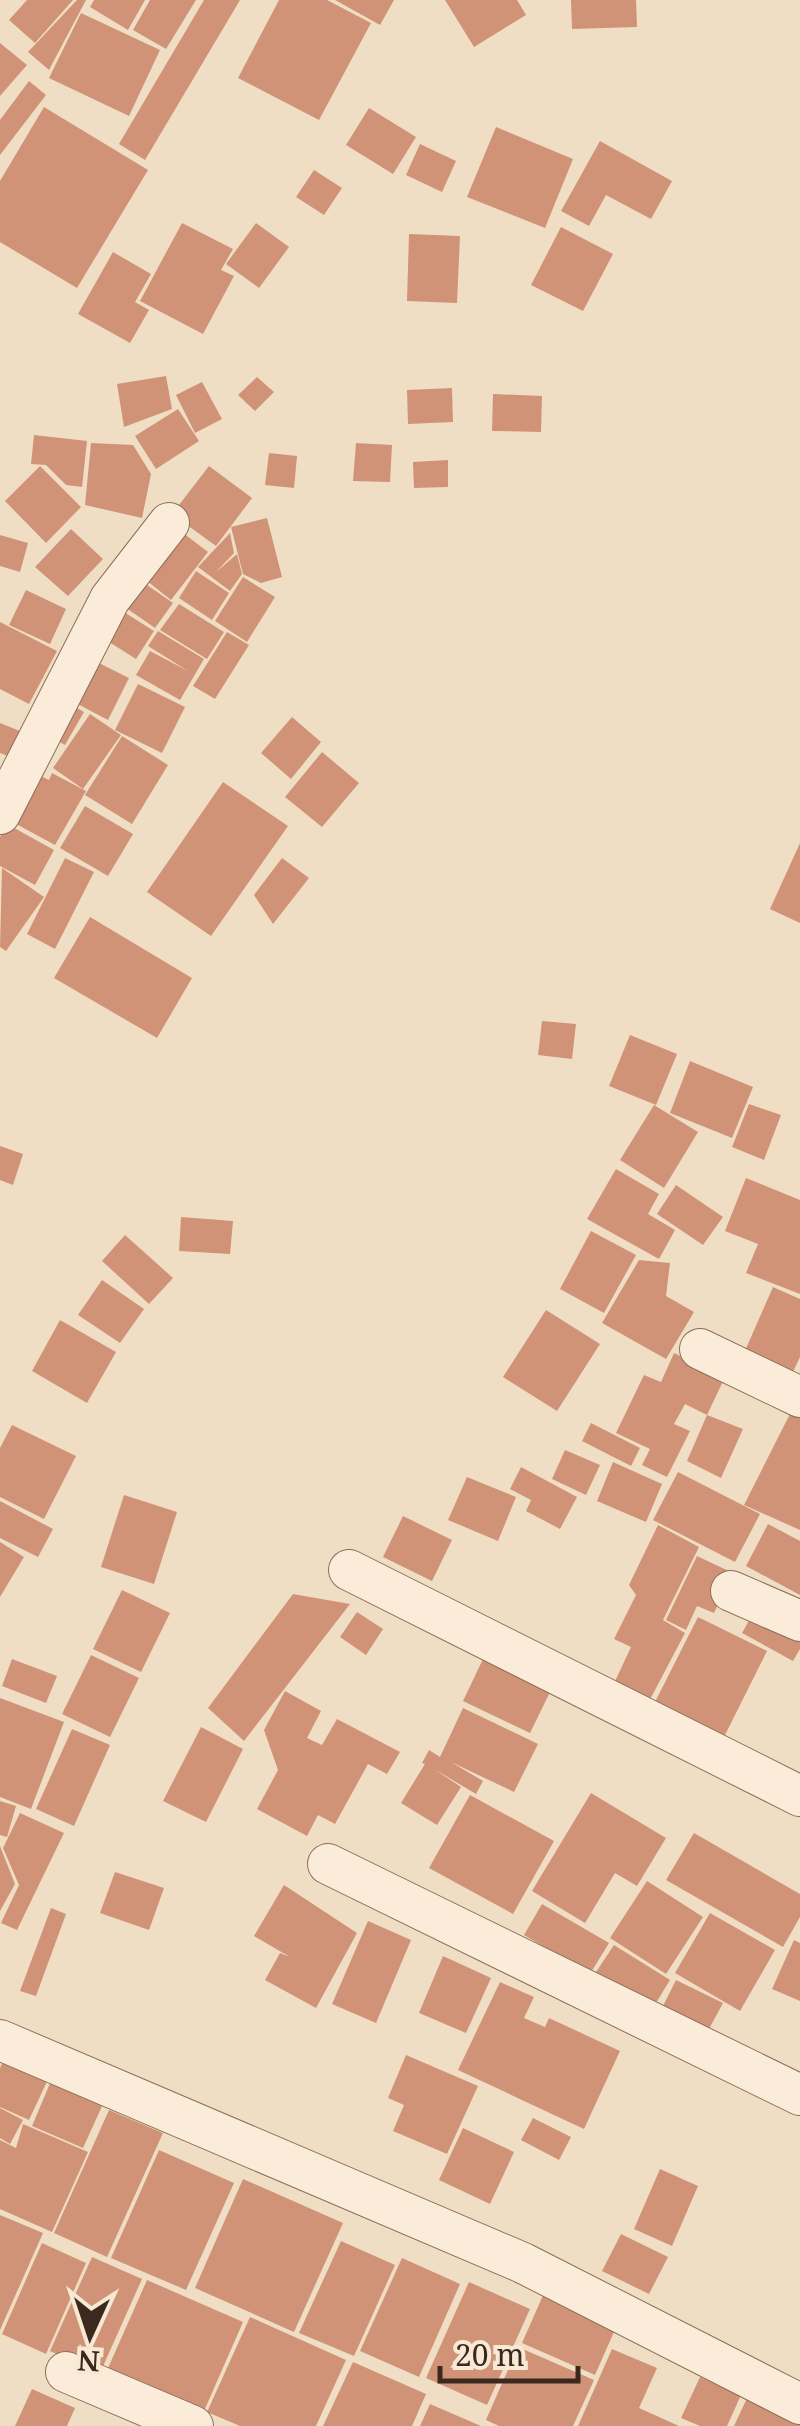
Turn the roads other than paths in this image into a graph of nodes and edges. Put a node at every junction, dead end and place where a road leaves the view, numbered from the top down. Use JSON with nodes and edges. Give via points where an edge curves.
{"nodes":[{"id":1,"x":168,"y":522,"type":"dead end"},
{"id":2,"x":0,"y":814,"type":"edge"},
{"id":3,"x":700,"y":1350,"type":"dead end"},
{"id":4,"x":800,"y":1397,"type":"edge"},
{"id":5,"x":348,"y":1570,"type":"dead end"},
{"id":6,"x":731,"y":1591,"type":"dead end"},
{"id":7,"x":800,"y":1621,"type":"edge"},
{"id":8,"x":800,"y":1796,"type":"edge"},
{"id":9,"x":328,"y":1864,"type":"dead end"},
{"id":10,"x":0,"y":2040,"type":"edge"},
{"id":11,"x":800,"y":2094,"type":"edge"},
{"id":12,"x":66,"y":2372,"type":"dead end"},
{"id":13,"x":800,"y":2404,"type":"edge"},
{"id":14,"x":193,"y":2426,"type":"edge"}],
"edges":[{"from":1,"to":2,"type":"street","via":[[110,600]]},
{"from":3,"to":4,"type":"street"},
{"from":5,"to":8,"type":"street"},
{"from":6,"to":7,"type":"street"},
{"from":9,"to":11,"type":"street"},
{"from":10,"to":13,"type":"street","via":[[523,2263]]},
{"from":12,"to":14,"type":"street"}]}
